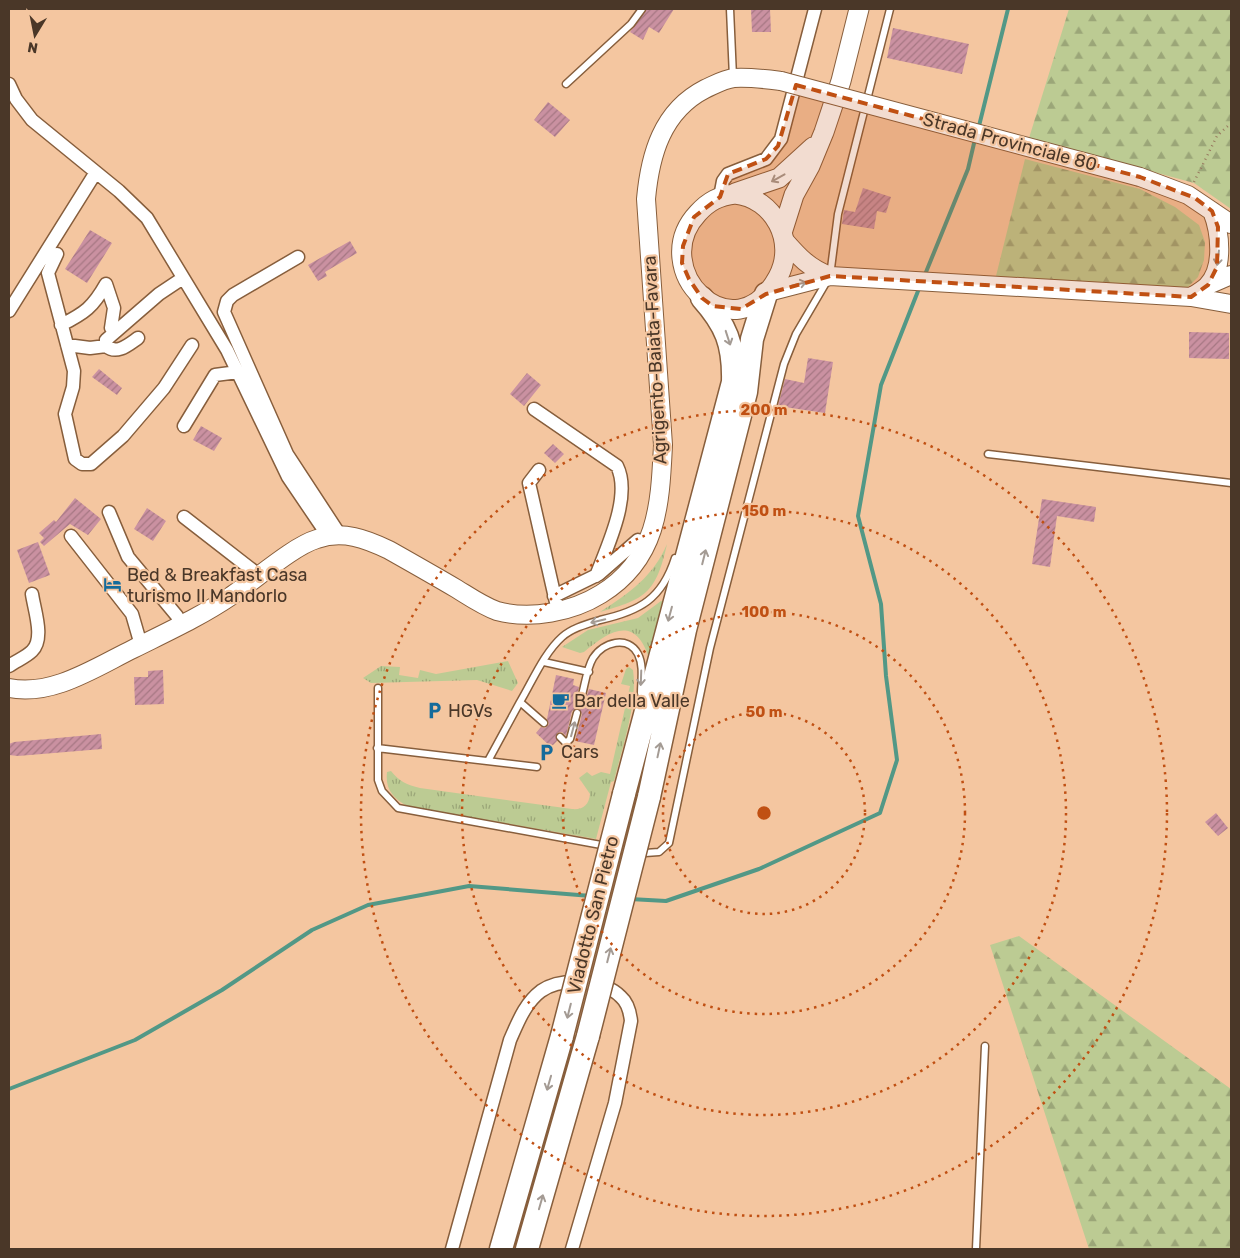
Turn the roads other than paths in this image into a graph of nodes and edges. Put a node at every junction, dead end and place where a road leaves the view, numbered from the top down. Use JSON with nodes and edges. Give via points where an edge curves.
{"nodes":[{"id":1,"x":642,"y":9,"type":"edge"},
{"id":2,"x":730,"y":9,"type":"edge"},
{"id":3,"x":815,"y":9,"type":"edge"},
{"id":4,"x":859,"y":9,"type":"edge"},
{"id":5,"x":890,"y":9,"type":"edge"},
{"id":6,"x":733,"y":78,"type":"junction"},
{"id":7,"x":780,"y":81,"type":"joint"},
{"id":8,"x":9,"y":84,"type":"edge"},
{"id":9,"x":566,"y":84,"type":"dead end"},
{"id":10,"x":824,"y":132,"type":"junction"},
{"id":11,"x":96,"y":172,"type":"junction"},
{"id":12,"x":724,"y":196,"type":"junction"},
{"id":13,"x":1212,"y":211,"type":"junction"},
{"id":14,"x":1231,"y":224,"type":"edge"},
{"id":15,"x":783,"y":237,"type":"junction"},
{"id":16,"x":57,"y":254,"type":"dead end"},
{"id":17,"x":298,"y":257,"type":"dead end"},
{"id":18,"x":1231,"y":275,"type":"edge"},
{"id":19,"x":830,"y":276,"type":"junction"},
{"id":20,"x":183,"y":278,"type":"junction"},
{"id":21,"x":1208,"y":285,"type":"junction"},
{"id":22,"x":767,"y":293,"type":"junction"},
{"id":23,"x":1191,"y":297,"type":"junction"},
{"id":24,"x":702,"y":298,"type":"junction"},
{"id":25,"x":1231,"y":304,"type":"edge"},
{"id":26,"x":9,"y":311,"type":"edge"},
{"id":27,"x":62,"y":325,"type":"junction"},
{"id":28,"x":114,"y":332,"type":"junction"},
{"id":29,"x":138,"y":338,"type":"dead end"},
{"id":30,"x":192,"y":345,"type":"dead end"},
{"id":31,"x":67,"y":346,"type":"junction"},
{"id":32,"x":106,"y":346,"type":"junction"},
{"id":33,"x":238,"y":372,"type":"junction"},
{"id":34,"x":733,"y":382,"type":"junction"},
{"id":35,"x":719,"y":403,"type":"dead end"},
{"id":36,"x":534,"y":409,"type":"dead end"},
{"id":37,"x":184,"y":426,"type":"dead end"},
{"id":38,"x":988,"y":454,"type":"dead end"},
{"id":39,"x":539,"y":470,"type":"dead end"},
{"id":40,"x":1231,"y":483,"type":"edge"},
{"id":41,"x":109,"y":512,"type":"dead end"},
{"id":42,"x":184,"y":517,"type":"dead end"},
{"id":43,"x":71,"y":536,"type":"dead end"},
{"id":44,"x":334,"y":536,"type":"junction"},
{"id":45,"x":648,"y":544,"type":"junction"},
{"id":46,"x":678,"y":550,"type":"dead end"},
{"id":47,"x":260,"y":576,"type":"junction"},
{"id":48,"x":596,"y":576,"type":"junction"},
{"id":49,"x":32,"y":594,"type":"dead end"},
{"id":50,"x":556,"y":604,"type":"junction"},
{"id":51,"x":181,"y":626,"type":"junction"},
{"id":52,"x":141,"y":645,"type":"junction"},
{"id":53,"x":544,"y":662,"type":"junction"},
{"id":54,"x":9,"y":666,"type":"edge"},
{"id":55,"x":589,"y":672,"type":"junction"},
{"id":56,"x":9,"y":688,"type":"edge"},
{"id":57,"x":378,"y":688,"type":"dead end"},
{"id":58,"x":582,"y":695,"type":"dead end"},
{"id":59,"x":520,"y":702,"type":"junction"},
{"id":60,"x":639,"y":703,"type":"dead end"},
{"id":61,"x":638,"y":712,"type":"dead end"},
{"id":62,"x":577,"y":713,"type":"dead end"},
{"id":63,"x":544,"y":723,"type":"dead end"},
{"id":64,"x":560,"y":737,"type":"dead end"},
{"id":65,"x":377,"y":748,"type":"junction"},
{"id":66,"x":488,"y":761,"type":"junction"},
{"id":67,"x":537,"y":767,"type":"dead end"},
{"id":68,"x":624,"y":794,"type":"junction"},
{"id":69,"x":985,"y":1046,"type":"dead end"},
{"id":70,"x":452,"y":1249,"type":"edge"},
{"id":71,"x":501,"y":1249,"type":"edge"},
{"id":72,"x":528,"y":1249,"type":"edge"},
{"id":73,"x":572,"y":1249,"type":"edge"},
{"id":74,"x":976,"y":1249,"type":"edge"}],
"edges":[{"from":1,"to":9,"type":"lane","via":[[631,24]]},
{"from":2,"to":6,"type":"lane"},
{"from":3,"to":12,"type":"street","via":[[781,139],[766,159],[728,174],[723,181]]},
{"from":4,"to":10,"type":"main road"},
{"from":5,"to":19,"type":"lane","via":[[838,214]]},
{"from":6,"to":7,"type":"street","name":"Agrigento-Baiata-Favara"},
{"from":6,"to":45,"type":"street","name":"Agrigento-Baiata-Favara","via":[[700,92],[669,119],[656,145],[648,172],[646,199],[663,445],[661,484]]},
{"from":7,"to":13,"type":"street","name":"Strada Provinciale 80","bridge":true,"via":[[1140,177],[1188,195]]},
{"from":8,"to":11,"type":"street","via":[[32,120]]},
{"from":10,"to":12,"type":"main road","one_way":true,"via":[[806,155],[780,178]]},
{"from":10,"to":15,"type":"main road","via":[[794,195]]},
{"from":11,"to":20,"type":"street","via":[[147,218]]},
{"from":11,"to":26,"type":"street"},
{"from":12,"to":15,"type":"main road","via":[[749,197],[762,203],[772,214]]},
{"from":12,"to":24,"type":"main road","via":[[707,204],[694,217],[683,246],[682,263]]},
{"from":13,"to":14,"type":"street","name":"Strada Provinciale 80"},
{"from":13,"to":21,"type":"street","one_way":true,"via":[[1218,226],[1219,248],[1217,267]]},
{"from":15,"to":19,"type":"street","via":[[803,262]]},
{"from":15,"to":22,"type":"main road","via":[[782,268]]},
{"from":16,"to":27,"type":"street","via":[[48,273]]},
{"from":17,"to":44,"type":"street","via":[[233,294],[224,312],[287,454]]},
{"from":18,"to":21,"type":"street"},
{"from":22,"to":19,"type":"street","one_way":true},
{"from":19,"to":23,"type":"street"},
{"from":19,"to":65,"type":"lane","via":[[796,334],[784,364],[710,648],[671,836],[665,848],[645,854],[398,808],[382,791],[378,780]]},
{"from":20,"to":28,"type":"street"},
{"from":20,"to":33,"type":"street"},
{"from":21,"to":23,"type":"street"},
{"from":22,"to":24,"type":"main road","via":[[748,307],[734,310],[720,308]]},
{"from":72,"to":22,"type":"highway","name":"Viadotto San Pietro","one_way":true,"bridge":true,"via":[[588,1036],[649,797],[685,630],[746,392],[752,340]]},
{"from":23,"to":25,"type":"street"},
{"from":24,"to":34,"type":"highway","name":"Viadotto San Pietro","one_way":true,"via":[[717,315],[728,336]]},
{"from":27,"to":28,"type":"street","via":[[95,304],[106,284],[114,308],[111,328]]},
{"from":27,"to":31,"type":"street"},
{"from":28,"to":32,"type":"street","via":[[106,340]]},
{"from":29,"to":32,"type":"street","via":[[119,350],[110,350]]},
{"from":30,"to":31,"type":"street","via":[[164,388],[123,436],[86,465],[75,459],[66,423],[66,406],[75,379]]},
{"from":31,"to":32,"type":"street"},
{"from":33,"to":37,"type":"street","via":[[215,375]]},
{"from":33,"to":44,"type":"street","via":[[288,476]]},
{"from":34,"to":35,"type":"lane"},
{"from":34,"to":68,"type":"highway","name":"Viadotto San Pietro","one_way":true},
{"from":36,"to":48,"type":"street","via":[[617,466],[620,473],[619,508]]},
{"from":38,"to":40,"type":"lane"},
{"from":39,"to":50,"type":"street","via":[[529,483]]},
{"from":41,"to":51,"type":"street","via":[[128,557],[177,616]]},
{"from":42,"to":47,"type":"street"},
{"from":43,"to":52,"type":"street","via":[[132,614]]},
{"from":44,"to":47,"type":"street","via":[[304,545]]},
{"from":44,"to":50,"type":"street","name":"Agrigento-Baiata-Favara","via":[[353,536],[382,547],[498,611],[522,614]]},
{"from":45,"to":48,"type":"street","via":[[638,540]]},
{"from":45,"to":50,"type":"street","name":"Agrigento-Baiata-Favara","via":[[631,570],[606,590],[577,606]]},
{"from":46,"to":53,"type":"lane","one_way":true,"via":[[670,573],[654,597],[626,614],[573,630],[554,644]]},
{"from":47,"to":51,"type":"street"},
{"from":48,"to":50,"type":"street"},
{"from":49,"to":54,"type":"street","via":[[39,635],[37,643],[34,650]]},
{"from":51,"to":52,"type":"street"},
{"from":52,"to":56,"type":"street","via":[[56,684],[25,690]]},
{"from":53,"to":55,"type":"lane"},
{"from":53,"to":59,"type":"lane"},
{"from":55,"to":58,"type":"lane"},
{"from":55,"to":60,"type":"lane","one_way":true,"via":[[592,660],[605,646],[628,644],[640,660]]},
{"from":57,"to":65,"type":"lane"},
{"from":59,"to":63,"type":"lane"},
{"from":59,"to":66,"type":"lane"},
{"from":61,"to":68,"type":"lane"},
{"from":64,"to":62,"type":"lane","one_way":true,"via":[[566,743],[570,739]]},
{"from":65,"to":66,"type":"lane"},
{"from":66,"to":67,"type":"lane"},
{"from":68,"to":71,"type":"highway","name":"Viadotto San Pietro","one_way":true,"bridge":true,"via":[[562,1036]]},
{"from":69,"to":74,"type":"lane"},
{"from":70,"to":73,"type":"street","via":[[510,1040],[520,1016],[542,990],[567,983],[585,983],[611,989],[622,997],[629,1008],[631,1021],[615,1103]]}]}
